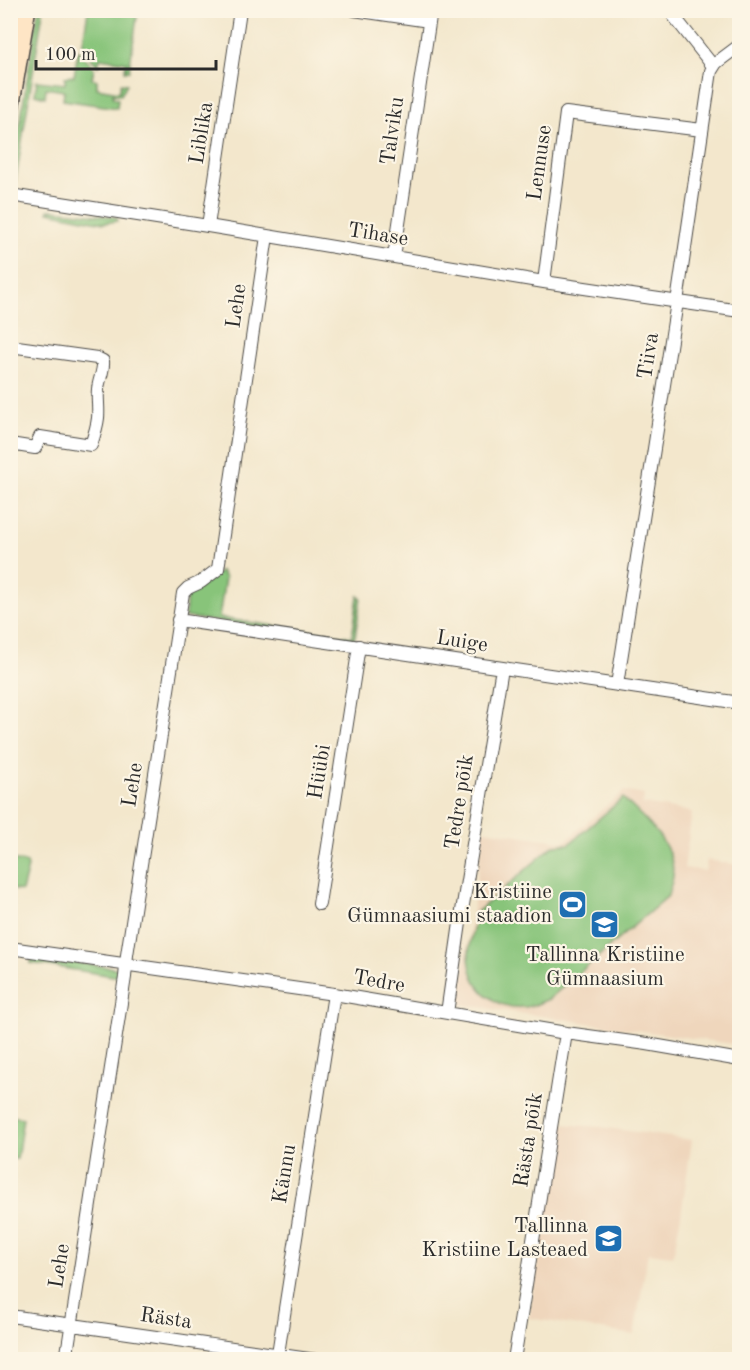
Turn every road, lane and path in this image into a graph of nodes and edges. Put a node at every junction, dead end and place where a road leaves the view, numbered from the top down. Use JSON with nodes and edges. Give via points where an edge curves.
{"nodes":[{"id":1,"x":27,"y":10,"type":"edge"},
{"id":2,"x":240,"y":10,"type":"edge"},
{"id":3,"x":354,"y":10,"type":"edge"},
{"id":4,"x":669,"y":10,"type":"edge"},
{"id":5,"x":430,"y":16,"type":"edge"},
{"id":6,"x":740,"y":45,"type":"edge"},
{"id":7,"x":713,"y":66,"type":"junction"},
{"id":8,"x":10,"y":112,"type":"edge"},
{"id":9,"x":702,"y":130,"type":"junction"},
{"id":10,"x":10,"y":195,"type":"edge"},
{"id":11,"x":208,"y":226,"type":"junction"},
{"id":12,"x":267,"y":236,"type":"junction"},
{"id":13,"x":394,"y":257,"type":"junction"},
{"id":14,"x":544,"y":282,"type":"junction"},
{"id":15,"x":677,"y":302,"type":"junction"},
{"id":16,"x":740,"y":311,"type":"edge"},
{"id":17,"x":10,"y":346,"type":"edge"},
{"id":18,"x":10,"y":444,"type":"edge"},
{"id":19,"x":178,"y":620,"type":"junction"},
{"id":20,"x":359,"y":646,"type":"junction"},
{"id":21,"x":501,"y":668,"type":"junction"},
{"id":22,"x":617,"y":685,"type":"junction"},
{"id":23,"x":740,"y":703,"type":"edge"},
{"id":24,"x":319,"y":904,"type":"dead end"},
{"id":25,"x":10,"y":948,"type":"edge"},
{"id":26,"x":126,"y":963,"type":"junction"},
{"id":27,"x":334,"y":994,"type":"junction"},
{"id":28,"x":447,"y":1013,"type":"junction"},
{"id":29,"x":566,"y":1033,"type":"junction"},
{"id":30,"x":740,"y":1060,"type":"edge"},
{"id":31,"x":10,"y":1316,"type":"edge"},
{"id":32,"x":71,"y":1326,"type":"junction"},
{"id":33,"x":740,"y":1351,"type":"edge"},
{"id":34,"x":277,"y":1357,"type":"edge"},
{"id":35,"x":66,"y":1359,"type":"edge"},
{"id":36,"x":316,"y":1359,"type":"edge"},
{"id":37,"x":514,"y":1359,"type":"edge"},
{"id":38,"x":738,"y":1359,"type":"edge"}],
"edges":[{"from":1,"to":8,"type":"main road"},
{"from":2,"to":11,"type":"street","name":"Liblika"},
{"from":3,"to":5,"type":"street"},
{"from":4,"to":7,"type":"street"},
{"from":5,"to":13,"type":"street","name":"Talviku"},
{"from":6,"to":7,"type":"street"},
{"from":7,"to":9,"type":"street","name":"Tiiva"},
{"from":9,"to":14,"type":"street","name":"Lennuse","via":[[566,113]]},
{"from":9,"to":15,"type":"street","name":"Tiiva"},
{"from":10,"to":11,"type":"street","name":"Tihase"},
{"from":11,"to":12,"type":"street","name":"Tihase"},
{"from":12,"to":13,"type":"street","name":"Tihase"},
{"from":12,"to":19,"type":"street","name":"Lehe","via":[[218,569],[183,593]]},
{"from":13,"to":14,"type":"street","name":"Tihase"},
{"from":14,"to":15,"type":"street","name":"Tihase"},
{"from":15,"to":16,"type":"street","name":"Tihase"},
{"from":15,"to":22,"type":"street","name":"Tiiva"},
{"from":17,"to":18,"type":"street","via":[[96,358],[103,361],[104,369],[91,445],[40,437],[35,448]]},
{"from":19,"to":20,"type":"street","name":"Luige"},
{"from":19,"to":26,"type":"street","name":"Lehe"},
{"from":20,"to":21,"type":"street","name":"Luige"},
{"from":20,"to":24,"type":"street","name":"Hüübi"},
{"from":21,"to":22,"type":"street","name":"Luige"},
{"from":21,"to":28,"type":"street","name":"Tedre põik"},
{"from":22,"to":23,"type":"street","name":"Luige"},
{"from":25,"to":26,"type":"street","name":"Tedre"},
{"from":26,"to":27,"type":"street","name":"Tedre"},
{"from":26,"to":32,"type":"street","name":"Lehe"},
{"from":27,"to":28,"type":"street","name":"Tedre"},
{"from":27,"to":34,"type":"street","name":"Kännu"},
{"from":28,"to":29,"type":"street","name":"Tedre"},
{"from":29,"to":30,"type":"street","name":"Tedre"},
{"from":29,"to":37,"type":"street","name":"Rästa põik"},
{"from":31,"to":32,"type":"street","name":"Rästa"},
{"from":32,"to":34,"type":"street","name":"Rästa"},
{"from":32,"to":35,"type":"street","name":"Lehe"},
{"from":33,"to":38,"type":"street"},
{"from":34,"to":36,"type":"street","name":"Rästa"}]}
